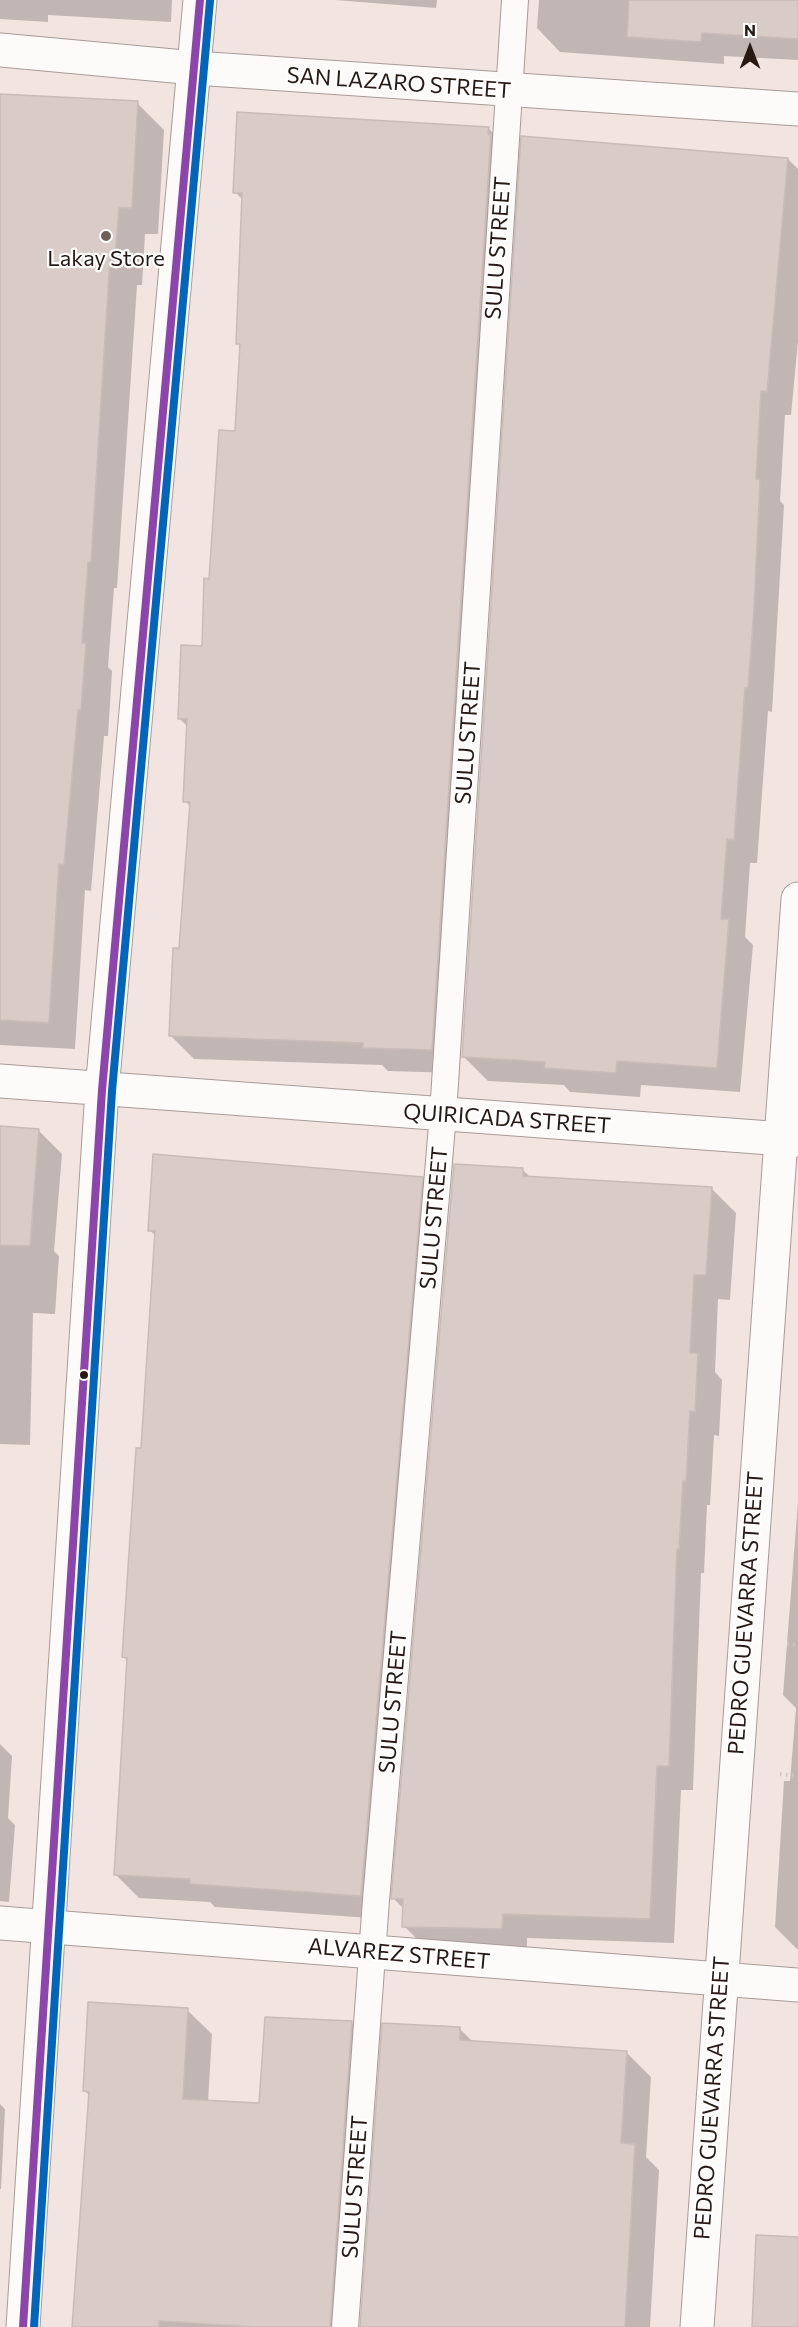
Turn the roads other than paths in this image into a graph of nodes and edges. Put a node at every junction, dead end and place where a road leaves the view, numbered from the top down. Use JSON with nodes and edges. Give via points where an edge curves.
{"nodes":[{"id":1,"x":200,"y":0,"type":"edge"},
{"id":2,"x":514,"y":0,"type":"edge"},
{"id":3,"x":0,"y":50,"type":"edge"},
{"id":4,"x":195,"y":68,"type":"junction"},
{"id":5,"x":508,"y":90,"type":"junction"},
{"id":6,"x":798,"y":109,"type":"edge"},
{"id":7,"x":798,"y":899,"type":"edge"},
{"id":8,"x":0,"y":1081,"type":"edge"},
{"id":9,"x":102,"y":1090,"type":"junction"},
{"id":10,"x":443,"y":1114,"type":"junction"},
{"id":11,"x":790,"y":1139,"type":"edge"},
{"id":12,"x":0,"y":1923,"type":"edge"},
{"id":13,"x":51,"y":1926,"type":"junction"},
{"id":14,"x":372,"y":1952,"type":"junction"},
{"id":15,"x":720,"y":1979,"type":"junction"},
{"id":16,"x":798,"y":1985,"type":"edge"},
{"id":17,"x":23,"y":2327,"type":"edge"},
{"id":18,"x":345,"y":2327,"type":"edge"},
{"id":19,"x":696,"y":2327,"type":"edge"}],
"edges":[{"from":1,"to":4,"type":"street"},
{"from":2,"to":5,"type":"lane","name":"SULU STREET"},
{"from":3,"to":4,"type":"street","name":"SAN LAZARO STREET"},
{"from":4,"to":5,"type":"street","name":"SAN LAZARO STREET"},
{"from":4,"to":9,"type":"street"},
{"from":5,"to":6,"type":"street","name":"SAN LAZARO STREET"},
{"from":5,"to":10,"type":"lane","name":"SULU STREET"},
{"from":7,"to":11,"type":"street","name":"PEDRO GUEVARRA STREET"},
{"from":8,"to":9,"type":"street","name":"QUIRICADA STREET"},
{"from":9,"to":10,"type":"street","name":"QUIRICADA STREET"},
{"from":9,"to":13,"type":"street"},
{"from":10,"to":11,"type":"street","name":"QUIRICADA STREET"},
{"from":10,"to":14,"type":"lane","name":"SULU STREET"},
{"from":11,"to":15,"type":"street","name":"PEDRO GUEVARRA STREET"},
{"from":12,"to":13,"type":"street","name":"ALVAREZ STREET"},
{"from":13,"to":14,"type":"street","name":"ALVAREZ STREET"},
{"from":13,"to":17,"type":"street"},
{"from":14,"to":15,"type":"street","name":"ALVAREZ STREET"},
{"from":14,"to":18,"type":"lane","name":"SULU STREET"},
{"from":15,"to":16,"type":"street","name":"ALVAREZ STREET"},
{"from":15,"to":19,"type":"street","name":"PEDRO GUEVARRA STREET"}]}
